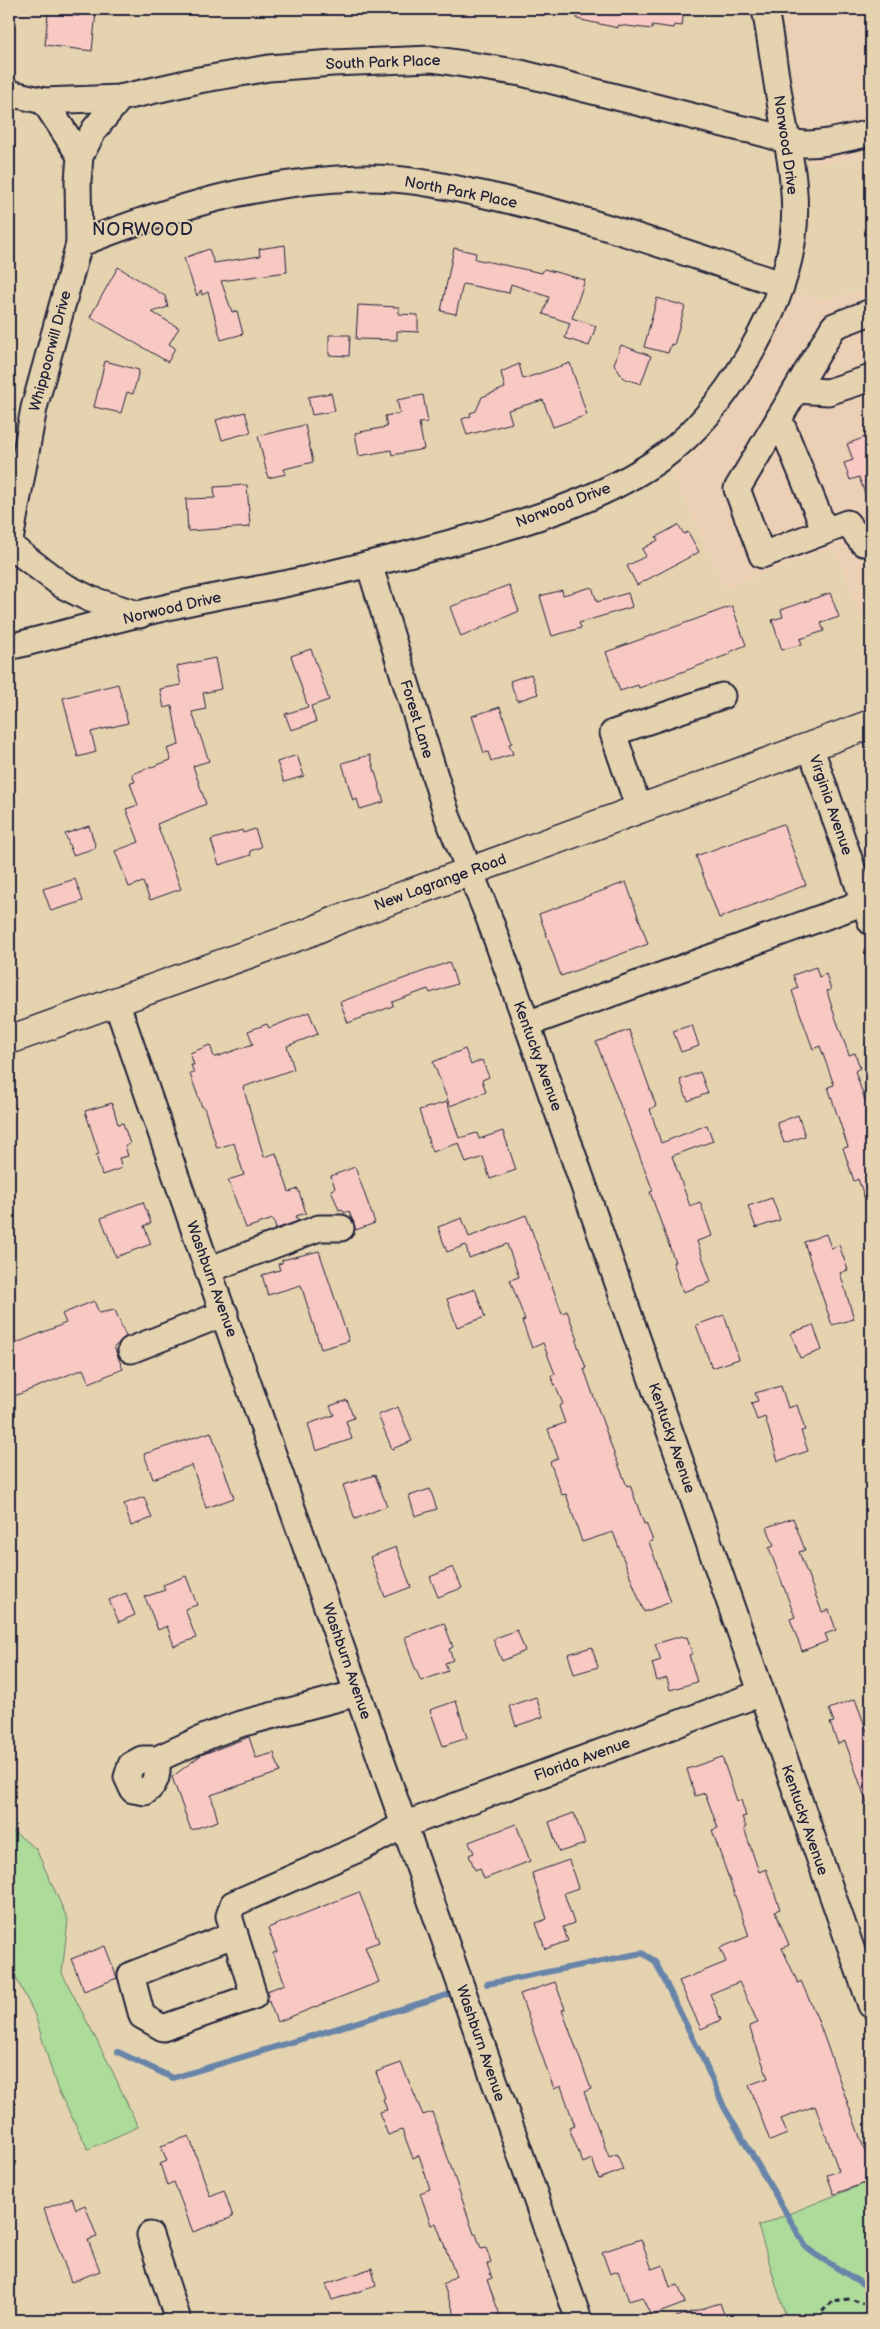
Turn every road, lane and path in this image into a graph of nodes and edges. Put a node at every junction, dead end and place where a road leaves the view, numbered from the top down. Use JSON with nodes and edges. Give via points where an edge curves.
{"nodes":[{"id":1,"x":765,"y":9,"type":"edge"},
{"id":2,"x":9,"y":92,"type":"edge"},
{"id":3,"x":120,"y":98,"type":"junction"},
{"id":4,"x":44,"y":101,"type":"junction"},
{"id":5,"x":871,"y":133,"type":"edge"},
{"id":6,"x":787,"y":140,"type":"junction"},
{"id":7,"x":80,"y":156,"type":"junction"},
{"id":8,"x":79,"y":244,"type":"junction"},
{"id":9,"x":781,"y":284,"type":"junction"},
{"id":10,"x":871,"y":312,"type":"edge"},
{"id":11,"x":871,"y":378,"type":"edge"},
{"id":12,"x":796,"y":390,"type":"junction"},
{"id":13,"x":779,"y":418,"type":"junction"},
{"id":14,"x":825,"y":532,"type":"junction"},
{"id":15,"x":9,"y":546,"type":"edge"},
{"id":16,"x":869,"y":548,"type":"edge"},
{"id":17,"x":369,"y":564,"type":"junction"},
{"id":18,"x":140,"y":615,"type":"junction"},
{"id":19,"x":9,"y":647,"type":"edge"},
{"id":20,"x":722,"y":696,"type":"dead end"},
{"id":21,"x":871,"y":724,"type":"edge"},
{"id":22,"x":810,"y":746,"type":"junction"},
{"id":23,"x":639,"y":809,"type":"junction"},
{"id":24,"x":469,"y":872,"type":"junction"},
{"id":25,"x":868,"y":912,"type":"edge"},
{"id":26,"x":116,"y":1001,"type":"junction"},
{"id":27,"x":527,"y":1024,"type":"junction"},
{"id":28,"x":9,"y":1040,"type":"edge"},
{"id":29,"x":341,"y":1228,"type":"dead end"},
{"id":30,"x":208,"y":1270,"type":"junction"},
{"id":31,"x":225,"y":1312,"type":"junction"},
{"id":32,"x":131,"y":1350,"type":"dead end"},
{"id":33,"x":358,"y":1693,"type":"junction"},
{"id":34,"x":761,"y":1693,"type":"junction"},
{"id":35,"x":157,"y":1759,"type":"dead end"},
{"id":36,"x":404,"y":1825,"type":"junction"},
{"id":37,"x":235,"y":1934,"type":"junction"},
{"id":38,"x":871,"y":2005,"type":"edge"},
{"id":39,"x":150,"y":2236,"type":"dead end"},
{"id":40,"x":871,"y":2306,"type":"edge"},
{"id":41,"x":178,"y":2320,"type":"edge"},
{"id":42,"x":579,"y":2320,"type":"edge"},
{"id":43,"x":820,"y":2320,"type":"edge"}],
"edges":[{"from":1,"to":6,"type":"street","name":"Norwood Drive"},
{"from":2,"to":4,"type":"street","name":"South Park Place"},
{"from":3,"to":4,"type":"street","name":"South Park Place"},
{"from":3,"to":6,"type":"street","name":"South Park Place","via":[[269,68],[432,59],[521,73]]},
{"from":3,"to":7,"type":"street","name":"Whippoorwill Drive","via":[[94,130]]},
{"from":4,"to":7,"type":"street"},
{"from":5,"to":6,"type":"street","name":"South Park Place","via":[[809,144]]},
{"from":6,"to":9,"type":"street","name":"Norwood Drive","via":[[792,162],[794,233]]},
{"from":7,"to":8,"type":"street","name":"Whippoorwill Drive"},
{"from":8,"to":9,"type":"street","name":"North Park Place","via":[[150,216],[230,194],[294,183],[361,178],[398,180],[426,182],[515,201]]},
{"from":8,"to":15,"type":"street","name":"Whippoorwill Drive","via":[[34,408]]},
{"from":9,"to":17,"type":"street","name":"Norwood Drive","via":[[772,311],[754,346],[718,402],[685,438],[652,465],[601,493],[558,510],[498,530]]},
{"from":10,"to":12,"type":"street","via":[[834,326]]},
{"from":11,"to":12,"type":"street","via":[[828,392]]},
{"from":12,"to":13,"type":"street"},
{"from":13,"to":14,"type":"street"},
{"from":13,"to":14,"type":"street","via":[[737,489],[762,555]]},
{"from":14,"to":16,"type":"street","via":[[847,523]]},
{"from":15,"to":18,"type":"street","via":[[62,585],[90,599]]},
{"from":17,"to":18,"type":"street","name":"Norwood Drive"},
{"from":17,"to":24,"type":"street","name":"Forest Lane","via":[[448,818]]},
{"from":18,"to":19,"type":"street","name":"Norwood Drive"},
{"from":20,"to":23,"type":"street","via":[[613,733]]},
{"from":21,"to":22,"type":"main road","name":"New Lagrange Road"},
{"from":22,"to":23,"type":"main road","name":"New Lagrange Road"},
{"from":22,"to":25,"type":"street","name":"Virginia Avenue"},
{"from":23,"to":24,"type":"main road","name":"New Lagrange Road"},
{"from":24,"to":26,"type":"main road","name":"New Lagrange Road"},
{"from":24,"to":27,"type":"street","name":"Kentucky Avenue"},
{"from":25,"to":27,"type":"street"},
{"from":26,"to":28,"type":"main road","name":"New Lagrange Road"},
{"from":26,"to":30,"type":"street","name":"Washburn Avenue"},
{"from":27,"to":34,"type":"street","name":"Kentucky Avenue"},
{"from":29,"to":30,"type":"street","via":[[319,1228]]},
{"from":30,"to":31,"type":"street","name":"Washburn Avenue"},
{"from":31,"to":32,"type":"street"},
{"from":31,"to":33,"type":"street","name":"Washburn Avenue"},
{"from":33,"to":35,"type":"street","via":[[240,1724]]},
{"from":33,"to":36,"type":"street","name":"Washburn Avenue"},
{"from":34,"to":36,"type":"street","name":"Florida Avenue"},
{"from":34,"to":38,"type":"street","name":"Kentucky Avenue"},
{"from":36,"to":37,"type":"street","name":"Florida Avenue","via":[[363,1847],[233,1904],[229,1916]]},
{"from":36,"to":42,"type":"street","name":"Washburn Avenue"},
{"from":37,"to":37,"type":"street","name":"Florida Avenue","via":[[254,1996],[163,2028],[142,2016],[131,1975]]},
{"from":39,"to":41,"type":"street"},
{"from":40,"to":43,"type":"path","via":[[850,2300],[832,2301],[821,2313]]}]}
